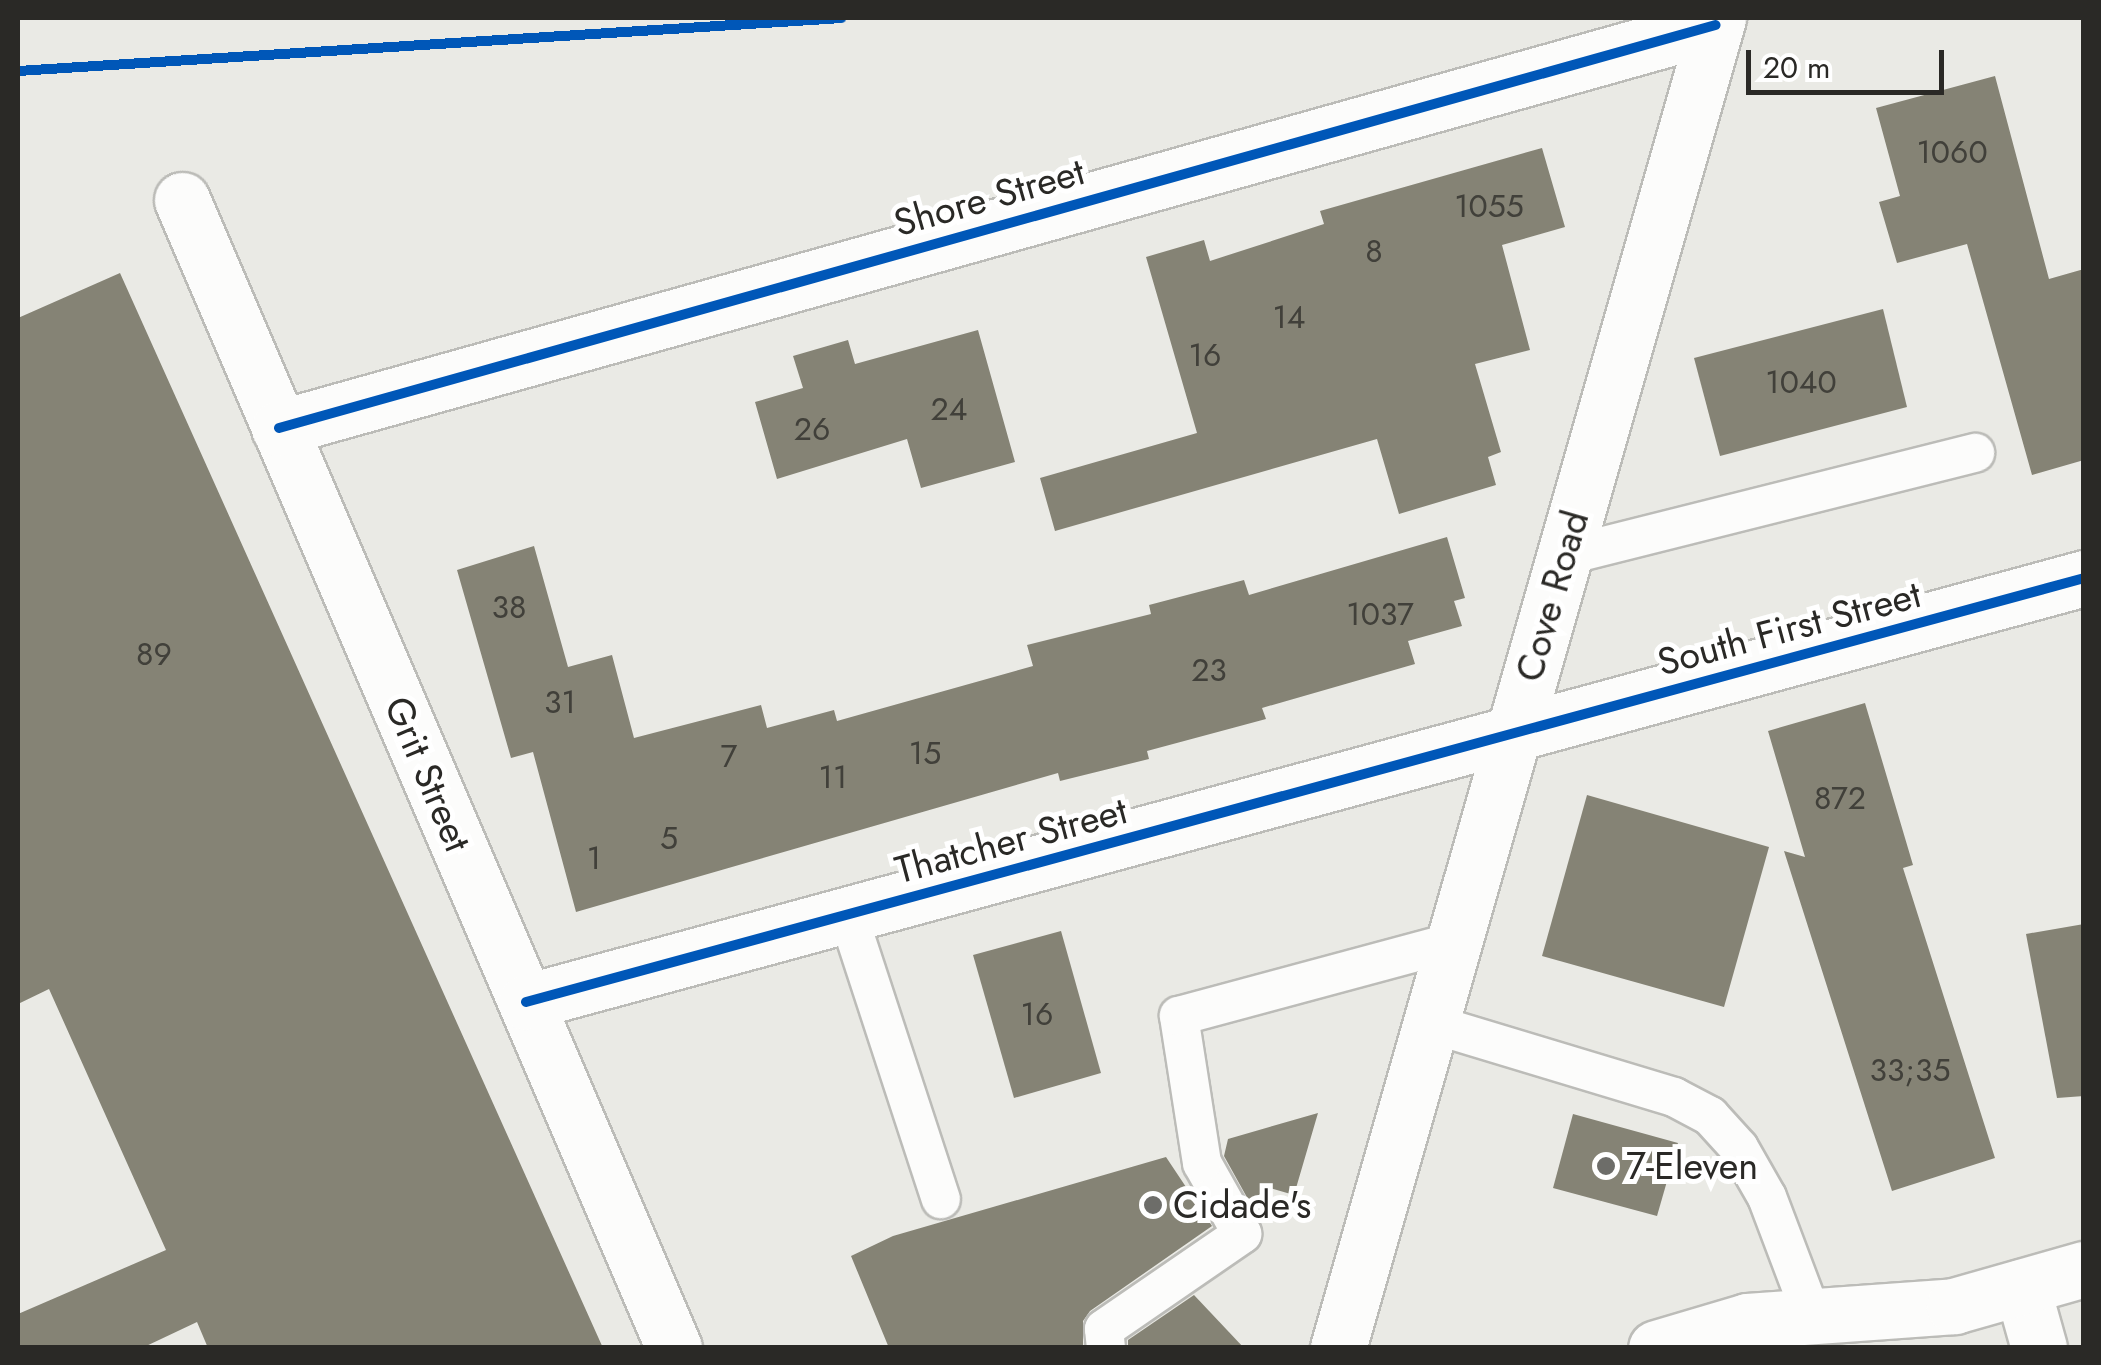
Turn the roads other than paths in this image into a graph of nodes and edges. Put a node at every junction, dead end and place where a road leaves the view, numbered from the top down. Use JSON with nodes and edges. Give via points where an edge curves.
{"nodes":[{"id":1,"x":1717,"y":21,"type":"edge"},
{"id":2,"x":182,"y":200,"type":"dead end"},
{"id":3,"x":279,"y":428,"type":"junction"},
{"id":4,"x":1976,"y":453,"type":"dead end"},
{"id":5,"x":1564,"y":556,"type":"junction"},
{"id":6,"x":2084,"y":578,"type":"edge"},
{"id":7,"x":1511,"y":736,"type":"junction"},
{"id":8,"x":848,"y":914,"type":"junction"},
{"id":9,"x":1453,"y":942,"type":"junction"},
{"id":10,"x":526,"y":1002,"type":"junction"},
{"id":11,"x":1429,"y":1023,"type":"junction"},
{"id":12,"x":941,"y":1199,"type":"dead end"},
{"id":13,"x":2084,"y":1269,"type":"edge"},
{"id":14,"x":2022,"y":1287,"type":"junction"},
{"id":15,"x":1954,"y":1306,"type":"junction"},
{"id":16,"x":1812,"y":1316,"type":"junction"},
{"id":17,"x":674,"y":1348,"type":"edge"},
{"id":18,"x":1106,"y":1348,"type":"edge"},
{"id":19,"x":1338,"y":1348,"type":"edge"},
{"id":20,"x":1656,"y":1348,"type":"edge"},
{"id":21,"x":1877,"y":1348,"type":"edge"},
{"id":22,"x":2040,"y":1348,"type":"edge"}],
"edges":[{"from":1,"to":3,"type":"street","name":"Shore Street"},
{"from":1,"to":5,"type":"street","name":"Cove Road"},
{"from":2,"to":3,"type":"street","name":"Grit Street"},
{"from":3,"to":10,"type":"street","name":"Grit Street"},
{"from":4,"to":5,"type":"lane"},
{"from":5,"to":7,"type":"street","name":"Cove Road"},
{"from":6,"to":7,"type":"street","name":"South First Street"},
{"from":7,"to":8,"type":"street","name":"Thatcher Street"},
{"from":7,"to":9,"type":"street","name":"Cove Road"},
{"from":8,"to":10,"type":"street","name":"Thatcher Street"},
{"from":8,"to":12,"type":"lane"},
{"from":9,"to":11,"type":"street","name":"Cove Road"},
{"from":9,"to":18,"type":"lane","via":[[1180,1016],[1202,1163],[1242,1234],[1104,1330]]},
{"from":10,"to":17,"type":"street","name":"Grit Street"},
{"from":11,"to":16,"type":"lane","via":[[1674,1097],[1710,1116],[1740,1148],[1767,1197]]},
{"from":11,"to":19,"type":"street","name":"Cove Road"},
{"from":13,"to":14,"type":"street"},
{"from":14,"to":15,"type":"street"},
{"from":14,"to":22,"type":"street"},
{"from":15,"to":16,"type":"street"},
{"from":15,"to":21,"type":"street"},
{"from":16,"to":20,"type":"street","via":[[1747,1321]]}]}
